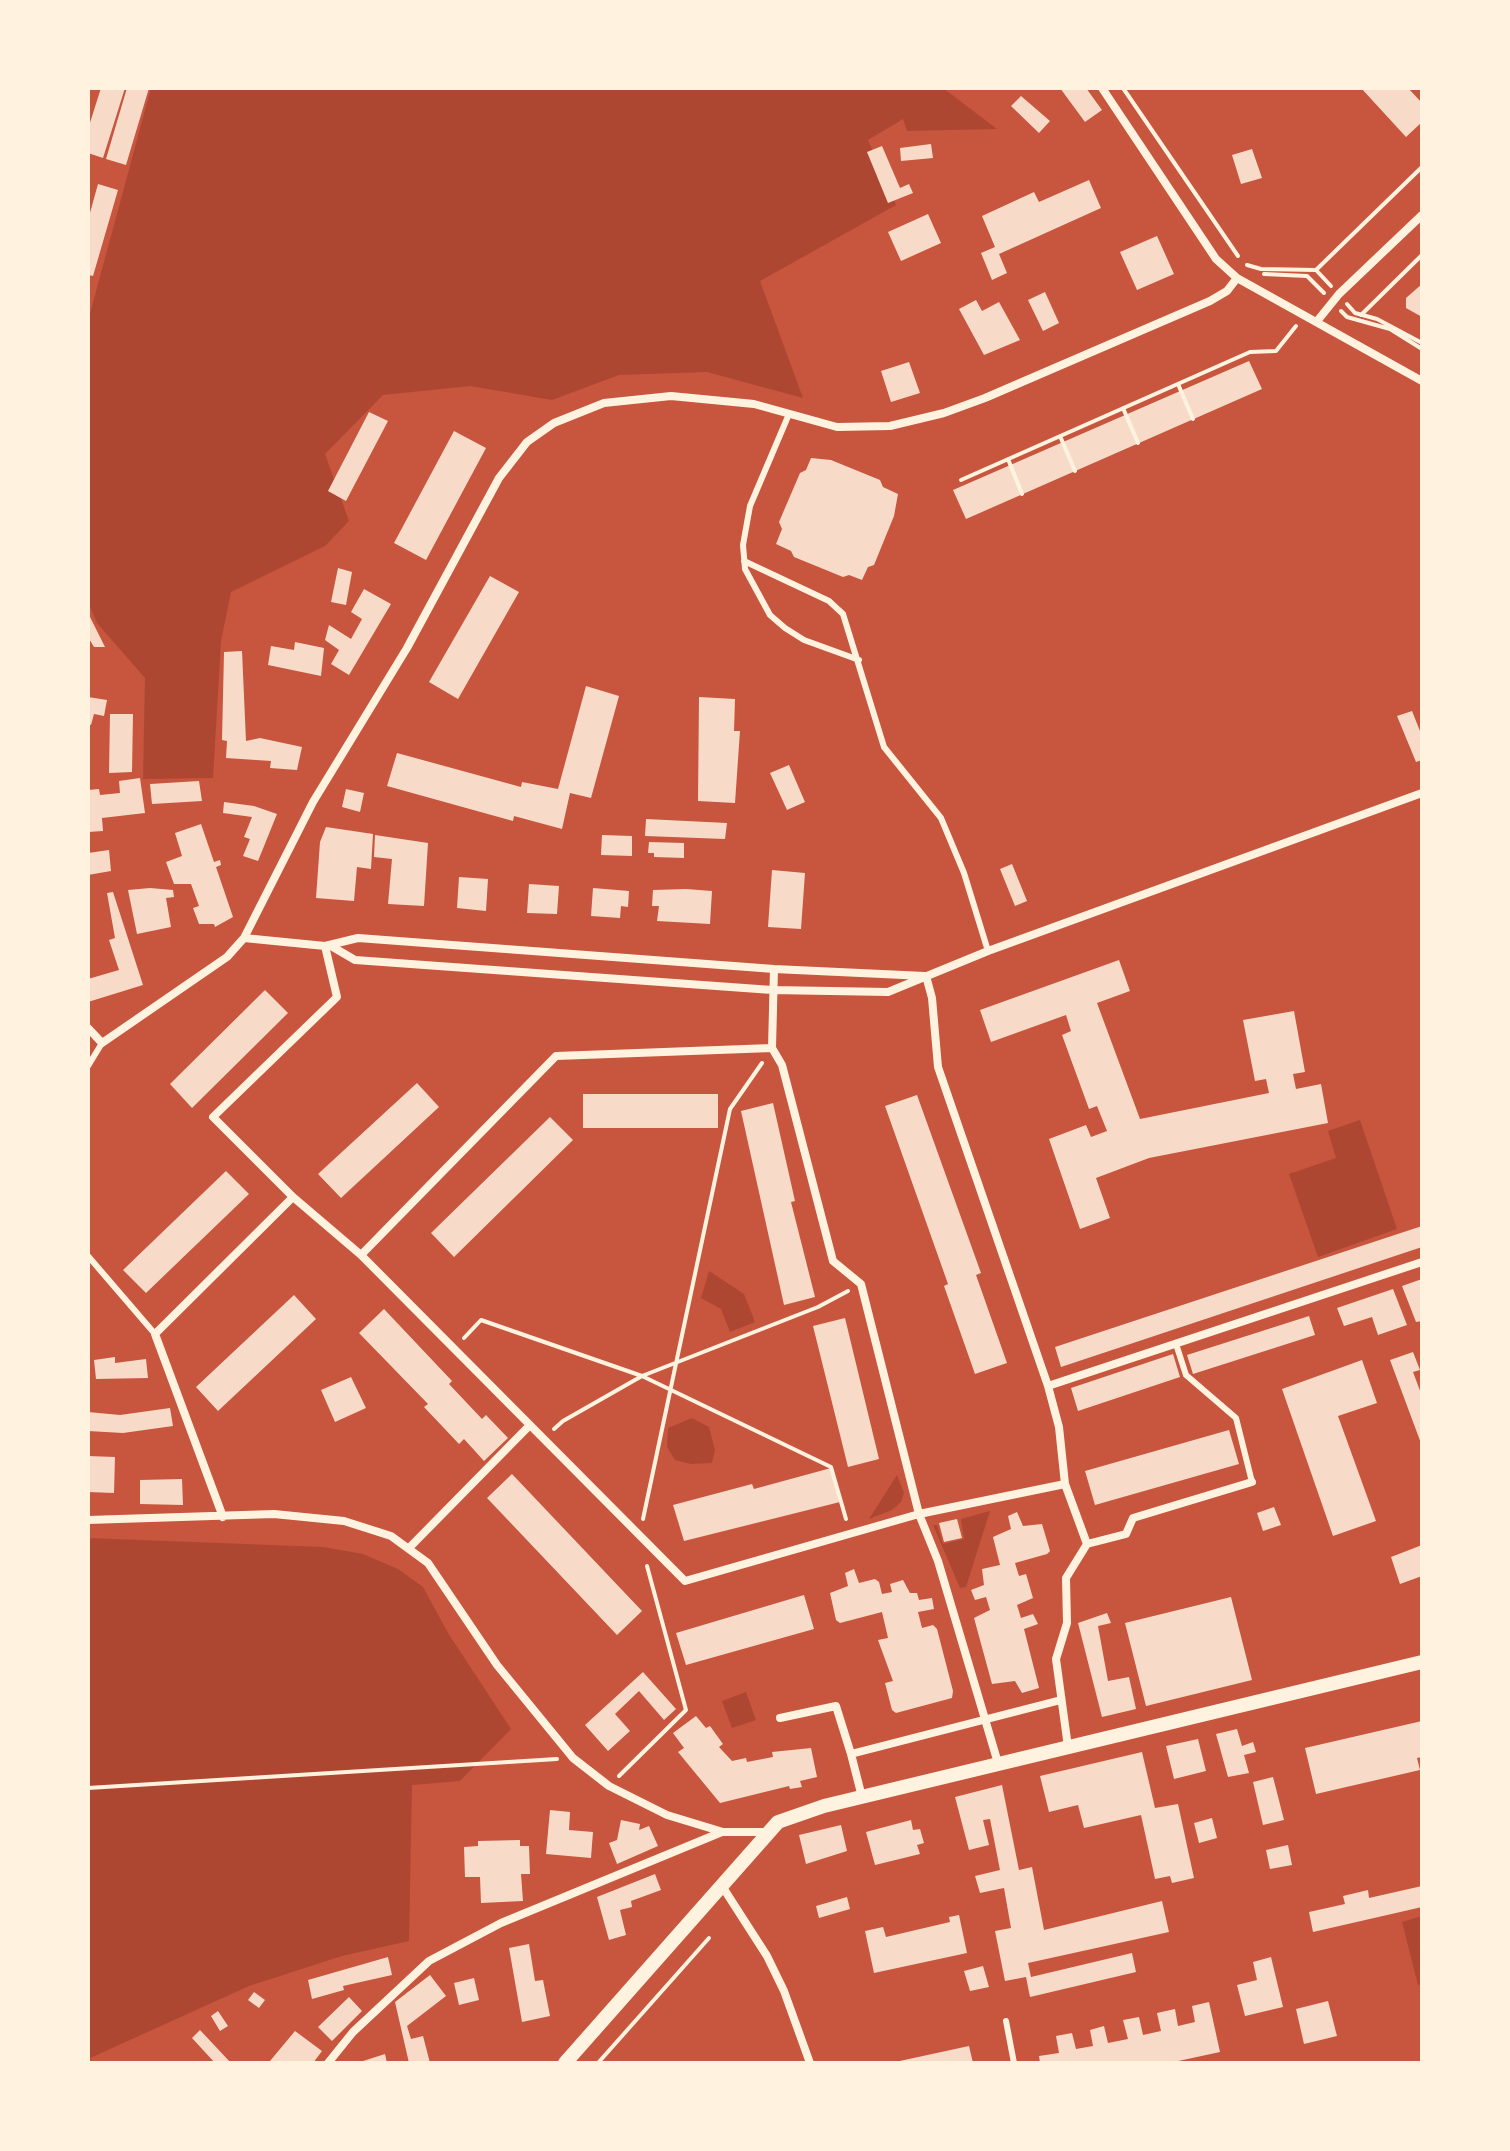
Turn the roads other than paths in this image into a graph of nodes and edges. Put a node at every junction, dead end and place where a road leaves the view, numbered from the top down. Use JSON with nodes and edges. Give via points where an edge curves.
{"nodes":[{"id":1,"x":1102,"y":88,"type":"edge"},
{"id":2,"x":1422,"y":215,"type":"edge"},
{"id":3,"x":1237,"y":278,"type":"junction"},
{"id":4,"x":1318,"y":320,"type":"junction"},
{"id":5,"x":1422,"y":381,"type":"edge"},
{"id":6,"x":789,"y":414,"type":"junction"},
{"id":7,"x":744,"y":561,"type":"junction"},
{"id":8,"x":859,"y":660,"type":"junction"},
{"id":9,"x":1422,"y":793,"type":"edge"},
{"id":10,"x":244,"y":938,"type":"junction"},
{"id":11,"x":328,"y":946,"type":"junction"},
{"id":12,"x":988,"y":951,"type":"junction"},
{"id":13,"x":774,"y":969,"type":"junction"},
{"id":14,"x":926,"y":976,"type":"junction"},
{"id":15,"x":772,"y":990,"type":"junction"},
{"id":16,"x":88,"y":1028,"type":"edge"},
{"id":17,"x":102,"y":1043,"type":"junction"},
{"id":18,"x":772,"y":1048,"type":"junction"},
{"id":19,"x":88,"y":1066,"type":"edge"},
{"id":20,"x":293,"y":1197,"type":"junction"},
{"id":21,"x":361,"y":1255,"type":"junction"},
{"id":22,"x":88,"y":1256,"type":"edge"},
{"id":23,"x":1422,"y":1262,"type":"edge"},
{"id":24,"x":155,"y":1334,"type":"junction"},
{"id":25,"x":1176,"y":1344,"type":"junction"},
{"id":26,"x":1048,"y":1386,"type":"junction"},
{"id":27,"x":530,"y":1425,"type":"junction"},
{"id":28,"x":1252,"y":1482,"type":"joint"},
{"id":29,"x":1065,"y":1484,"type":"junction"},
{"id":30,"x":919,"y":1514,"type":"junction"},
{"id":31,"x":223,"y":1517,"type":"junction"},
{"id":32,"x":88,"y":1520,"type":"edge"},
{"id":33,"x":1087,"y":1544,"type":"junction"},
{"id":34,"x":410,"y":1547,"type":"junction"},
{"id":35,"x":1422,"y":1662,"type":"edge"},
{"id":36,"x":1061,"y":1700,"type":"junction"},
{"id":37,"x":780,"y":1718,"type":"dead end"},
{"id":38,"x":984,"y":1720,"type":"junction"},
{"id":39,"x":1068,"y":1747,"type":"junction"},
{"id":40,"x":851,"y":1754,"type":"junction"},
{"id":41,"x":998,"y":1763,"type":"junction"},
{"id":42,"x":862,"y":1797,"type":"junction"},
{"id":43,"x":723,"y":1832,"type":"junction"},
{"id":44,"x":767,"y":1832,"type":"junction"},
{"id":45,"x":722,"y":1886,"type":"junction"},
{"id":46,"x":1006,"y":2021,"type":"dead end"},
{"id":47,"x":328,"y":2063,"type":"edge"},
{"id":48,"x":565,"y":2063,"type":"edge"},
{"id":49,"x":810,"y":2063,"type":"edge"},
{"id":50,"x":1014,"y":2063,"type":"edge"}],
"edges":[{"from":1,"to":3,"type":"street","via":[[1216,259]]},
{"from":2,"to":4,"type":"street"},
{"from":3,"to":4,"type":"street"},
{"from":3,"to":6,"type":"street","via":[[1210,301],[944,413],[866,428],[837,427]]},
{"from":4,"to":5,"type":"street"},
{"from":6,"to":7,"type":"lane","via":[[750,506]]},
{"from":6,"to":10,"type":"street","via":[[700,398],[632,398],[568,415],[527,442],[499,478],[407,648],[313,802]]},
{"from":7,"to":8,"type":"lane","via":[[770,615],[785,628]]},
{"from":7,"to":8,"type":"lane","via":[[838,608]]},
{"from":8,"to":12,"type":"lane","via":[[884,747],[941,818]]},
{"from":9,"to":12,"type":"street"},
{"from":10,"to":11,"type":"street"},
{"from":10,"to":17,"type":"street","via":[[227,957]]},
{"from":11,"to":13,"type":"street","via":[[358,938]]},
{"from":11,"to":15,"type":"street","via":[[355,960]]},
{"from":11,"to":20,"type":"street","via":[[337,997],[213,1117]]},
{"from":12,"to":14,"type":"street"},
{"from":13,"to":14,"type":"street"},
{"from":13,"to":15,"type":"street"},
{"from":14,"to":15,"type":"street","via":[[888,992]]},
{"from":14,"to":26,"type":"street","via":[[938,1067]]},
{"from":15,"to":18,"type":"street"},
{"from":16,"to":17,"type":"street"},
{"from":17,"to":19,"type":"lane"},
{"from":18,"to":21,"type":"street","via":[[556,1056]]},
{"from":18,"to":30,"type":"street","via":[[782,1065],[833,1261],[861,1284]]},
{"from":20,"to":21,"type":"street"},
{"from":20,"to":24,"type":"street"},
{"from":21,"to":27,"type":"street"},
{"from":22,"to":24,"type":"lane"},
{"from":23,"to":25,"type":"street"},
{"from":24,"to":31,"type":"street"},
{"from":25,"to":26,"type":"street"},
{"from":25,"to":28,"type":"lane","via":[[1186,1375],[1236,1418]]},
{"from":26,"to":29,"type":"street"},
{"from":27,"to":30,"type":"street","via":[[685,1581]]},
{"from":27,"to":34,"type":"street"},
{"from":28,"to":33,"type":"street","via":[[1133,1518],[1126,1534]]},
{"from":29,"to":30,"type":"street"},
{"from":29,"to":33,"type":"street"},
{"from":30,"to":38,"type":"street"},
{"from":31,"to":32,"type":"street"},
{"from":31,"to":34,"type":"street","via":[[274,1514],[344,1521]]},
{"from":33,"to":36,"type":"street","via":[[1066,1578],[1067,1623],[1056,1659]]},
{"from":34,"to":43,"type":"street","via":[[428,1563],[497,1665],[573,1758],[609,1786],[667,1815]]},
{"from":35,"to":39,"type":"street"},
{"from":36,"to":38,"type":"street"},
{"from":36,"to":39,"type":"street"},
{"from":37,"to":40,"type":"street","via":[[836,1706]]},
{"from":38,"to":40,"type":"street"},
{"from":38,"to":41,"type":"street"},
{"from":39,"to":41,"type":"street"},
{"from":40,"to":42,"type":"street"},
{"from":41,"to":42,"type":"street"},
{"from":42,"to":44,"type":"street","via":[[790,1817]]},
{"from":43,"to":44,"type":"street"},
{"from":43,"to":47,"type":"street","via":[[501,1923],[429,1961],[353,2032]]},
{"from":44,"to":45,"type":"street"},
{"from":45,"to":48,"type":"street"},
{"from":45,"to":49,"type":"street","via":[[767,1956]]},
{"from":46,"to":50,"type":"lane"}]}
